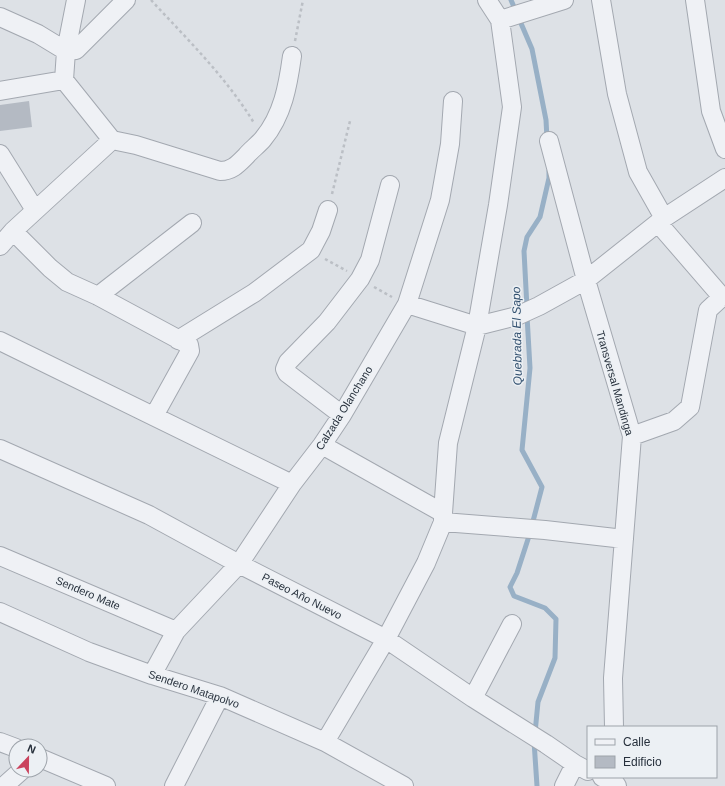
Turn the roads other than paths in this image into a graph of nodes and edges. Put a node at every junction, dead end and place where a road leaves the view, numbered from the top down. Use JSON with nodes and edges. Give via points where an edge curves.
{"nodes":[{"id":1,"x":76,"y":0,"type":"edge"},
{"id":2,"x":126,"y":0,"type":"edge"},
{"id":3,"x":487,"y":0,"type":"edge"},
{"id":4,"x":564,"y":0,"type":"edge"},
{"id":5,"x":601,"y":0,"type":"edge"},
{"id":6,"x":695,"y":0,"type":"edge"},
{"id":7,"x":510,"y":16,"type":"junction"},
{"id":8,"x":0,"y":17,"type":"edge"},
{"id":9,"x":66,"y":51,"type":"junction"},
{"id":10,"x":292,"y":56,"type":"road end"},
{"id":11,"x":64,"y":80,"type":"junction"},
{"id":12,"x":0,"y":91,"type":"edge"},
{"id":13,"x":453,"y":101,"type":"dead end"},
{"id":14,"x":112,"y":140,"type":"junction"},
{"id":15,"x":549,"y":142,"type":"dead end"},
{"id":16,"x":725,"y":149,"type":"edge"},
{"id":17,"x":0,"y":154,"type":"edge"},
{"id":18,"x":725,"y":178,"type":"edge"},
{"id":19,"x":390,"y":185,"type":"dead end"},
{"id":20,"x":35,"y":210,"type":"junction"},
{"id":21,"x":328,"y":210,"type":"road end"},
{"id":22,"x":661,"y":220,"type":"junction"},
{"id":23,"x":192,"y":224,"type":"dead end"},
{"id":24,"x":13,"y":231,"type":"junction"},
{"id":25,"x":0,"y":246,"type":"edge"},
{"id":26,"x":586,"y":280,"type":"junction"},
{"id":27,"x":98,"y":296,"type":"junction"},
{"id":28,"x":723,"y":297,"type":"edge"},
{"id":29,"x":406,"y":304,"type":"junction"},
{"id":30,"x":477,"y":326,"type":"junction"},
{"id":31,"x":178,"y":340,"type":"junction"},
{"id":32,"x":0,"y":341,"type":"edge"},
{"id":33,"x":342,"y":414,"type":"junction"},
{"id":34,"x":154,"y":416,"type":"junction"},
{"id":35,"x":632,"y":436,"type":"junction"},
{"id":36,"x":322,"y":445,"type":"junction"},
{"id":37,"x":0,"y":449,"type":"edge"},
{"id":38,"x":292,"y":484,"type":"junction"},
{"id":39,"x":443,"y":517,"type":"junction"},
{"id":40,"x":624,"y":539,"type":"junction"},
{"id":41,"x":0,"y":556,"type":"edge"},
{"id":42,"x":239,"y":564,"type":"junction"},
{"id":43,"x":0,"y":612,"type":"edge"},
{"id":44,"x":512,"y":624,"type":"dead end"},
{"id":45,"x":176,"y":631,"type":"junction"},
{"id":46,"x":386,"y":639,"type":"junction"},
{"id":47,"x":152,"y":675,"type":"junction"},
{"id":48,"x":220,"y":696,"type":"junction"},
{"id":49,"x":473,"y":698,"type":"junction"},
{"id":50,"x":614,"y":726,"type":"edge"},
{"id":51,"x":325,"y":742,"type":"junction"},
{"id":52,"x":48,"y":761,"type":"edge"},
{"id":53,"x":582,"y":767,"type":"edge"},
{"id":54,"x":13,"y":778,"type":"edge"},
{"id":55,"x":4,"y":786,"type":"edge"},
{"id":56,"x":106,"y":786,"type":"edge"},
{"id":57,"x":174,"y":786,"type":"edge"},
{"id":58,"x":404,"y":786,"type":"edge"},
{"id":59,"x":564,"y":786,"type":"edge"}],
"edges":[{"from":1,"to":9,"type":"street"},
{"from":2,"to":9,"type":"street","via":[[76,50]]},
{"from":3,"to":7,"type":"street"},
{"from":4,"to":7,"type":"street"},
{"from":5,"to":22,"type":"street","via":[[617,94],[638,172]]},
{"from":6,"to":16,"type":"street","via":[[711,111]]},
{"from":7,"to":30,"type":"street","via":[[512,107]]},
{"from":8,"to":9,"type":"street","via":[[38,34]]},
{"from":9,"to":11,"type":"street"},
{"from":10,"to":14,"type":"street","via":[[281,111],[264,138],[228,171],[220,171]]},
{"from":11,"to":12,"type":"street"},
{"from":11,"to":14,"type":"street"},
{"from":13,"to":29,"type":"street","name":"Calzada Olanchano","via":[[450,144],[440,200]]},
{"from":14,"to":20,"type":"street"},
{"from":15,"to":26,"type":"street","name":"Transversal Mandinga"},
{"from":17,"to":20,"type":"street"},
{"from":18,"to":22,"type":"street"},
{"from":19,"to":33,"type":"street","via":[[370,260],[360,279],[327,322],[288,362],[285,369]]},
{"from":20,"to":24,"type":"street"},
{"from":21,"to":31,"type":"street","via":[[311,250],[254,293]]},
{"from":22,"to":26,"type":"street"},
{"from":22,"to":28,"type":"street"},
{"from":23,"to":27,"type":"street"},
{"from":24,"to":25,"type":"street"},
{"from":24,"to":27,"type":"street","via":[[67,282]]},
{"from":26,"to":30,"type":"street","via":[[517,316]]},
{"from":26,"to":35,"type":"street","name":"Transversal Mandinga"},
{"from":27,"to":31,"type":"street"},
{"from":28,"to":35,"type":"street","via":[[708,310],[690,407],[674,421]]},
{"from":29,"to":30,"type":"street"},
{"from":29,"to":33,"type":"street","name":"Calzada Olanchano"},
{"from":30,"to":39,"type":"street","via":[[448,443]]},
{"from":31,"to":34,"type":"street","via":[[189,345],[190,351]]},
{"from":32,"to":34,"type":"street"},
{"from":33,"to":36,"type":"street","name":"Calzada Olanchano"},
{"from":34,"to":38,"type":"street"},
{"from":35,"to":40,"type":"street","name":"Transversal Mandinga"},
{"from":36,"to":38,"type":"street","name":"Calzada Olanchano"},
{"from":36,"to":39,"type":"street"},
{"from":37,"to":42,"type":"street","name":"Paseo Año Nuevo","via":[[148,515]]},
{"from":38,"to":42,"type":"street","name":"Calzada Olanchano"},
{"from":39,"to":40,"type":"street"},
{"from":39,"to":46,"type":"street","via":[[426,564]]},
{"from":40,"to":50,"type":"street","name":"Transversal Mandinga","via":[[613,678]]},
{"from":41,"to":45,"type":"street","name":"Sendero Mate"},
{"from":42,"to":45,"type":"street","name":"Calzada Olanchano"},
{"from":42,"to":46,"type":"street","name":"Paseo Año Nuevo"},
{"from":43,"to":47,"type":"street","name":"Sendero Matapolvo","via":[[88,652]]},
{"from":44,"to":49,"type":"street"},
{"from":45,"to":47,"type":"street","name":"Calzada Olanchano"},
{"from":46,"to":49,"type":"street","name":"Paseo Año Nuevo"},
{"from":46,"to":51,"type":"street"},
{"from":47,"to":48,"type":"street","name":"Sendero Matapolvo"},
{"from":48,"to":51,"type":"street","name":"Sendero Matapolvo"},
{"from":48,"to":57,"type":"street"},
{"from":49,"to":53,"type":"street","name":"Paseo Año Nuevo"},
{"from":51,"to":58,"type":"street","name":"Sendero Matapolvo"},
{"from":52,"to":56,"type":"street"},
{"from":53,"to":59,"type":"street"},
{"from":54,"to":55,"type":"street"}]}
